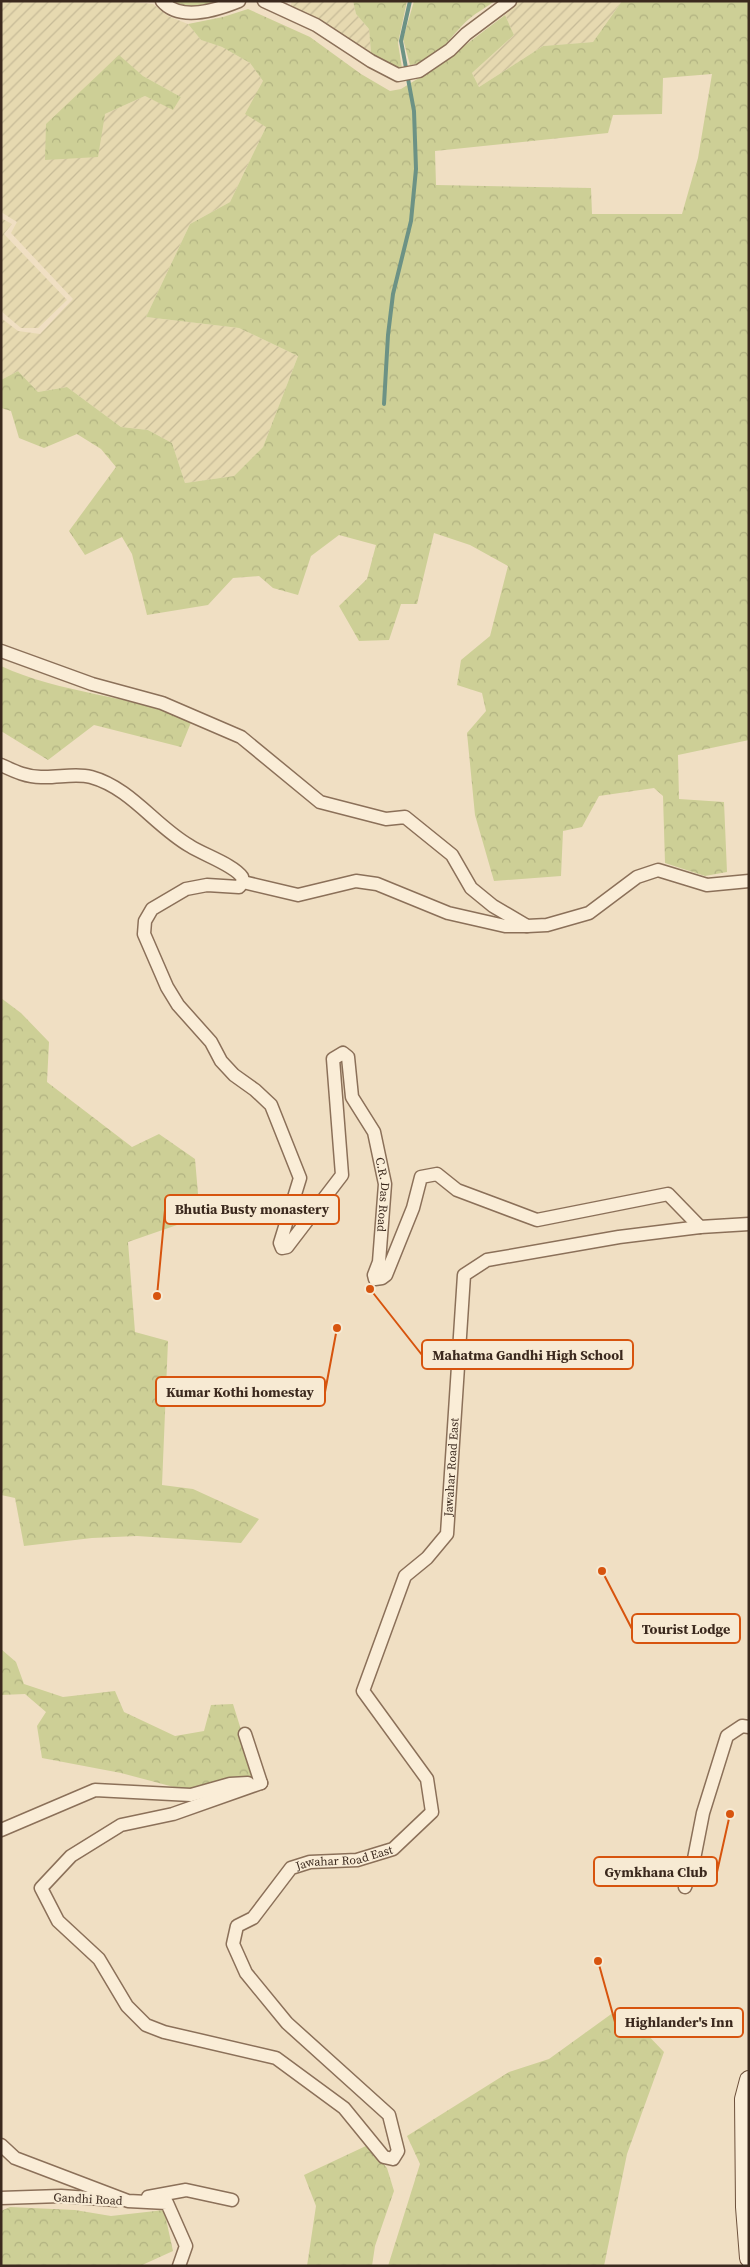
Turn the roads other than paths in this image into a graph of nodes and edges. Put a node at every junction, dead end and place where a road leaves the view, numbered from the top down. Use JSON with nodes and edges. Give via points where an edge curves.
{"nodes":[{"id":1,"x":162,"y":1,"type":"edge"},
{"id":2,"x":238,"y":1,"type":"edge"},
{"id":3,"x":264,"y":1,"type":"edge"},
{"id":4,"x":510,"y":1,"type":"edge"},
{"id":5,"x":1,"y":651,"type":"edge"},
{"id":6,"x":1,"y":765,"type":"edge"},
{"id":7,"x":749,"y":881,"type":"edge"},
{"id":8,"x":242,"y":882,"type":"junction"},
{"id":9,"x":527,"y":926,"type":"junction"},
{"id":10,"x":749,"y":1224,"type":"edge"},
{"id":11,"x":700,"y":1227,"type":"junction"},
{"id":12,"x":749,"y":1727,"type":"edge"},
{"id":13,"x":245,"y":1734,"type":"dead end"},
{"id":14,"x":261,"y":1783,"type":"junction"},
{"id":15,"x":1,"y":1830,"type":"edge"},
{"id":16,"x":685,"y":1887,"type":"dead end"},
{"id":17,"x":749,"y":2080,"type":"edge"},
{"id":18,"x":1,"y":2145,"type":"edge"},
{"id":19,"x":1,"y":2198,"type":"edge"},
{"id":20,"x":232,"y":2200,"type":"dead end"},
{"id":21,"x":128,"y":2201,"type":"junction"},
{"id":22,"x":749,"y":2258,"type":"edge"},
{"id":23,"x":179,"y":2266,"type":"edge"}],
"edges":[{"from":1,"to":2,"type":"street","via":[[182,13],[225,7]]},
{"from":3,"to":4,"type":"street","via":[[316,26],[398,75],[419,71]]},
{"from":5,"to":9,"type":"street","via":[[92,684],[162,704],[241,737],[320,802],[386,818],[406,817],[452,854],[471,888],[492,906]]},
{"from":6,"to":8,"type":"street","via":[[40,777],[88,776],[106,781],[187,845],[238,871]]},
{"from":7,"to":9,"type":"street","via":[[707,885],[658,870],[637,877],[589,913],[547,925]]},
{"from":8,"to":9,"type":"street","via":[[298,895],[356,881],[370,883],[385,886],[448,913],[505,926]]},
{"from":8,"to":11,"type":"street","name":"C.R. Das Road","via":[[239,887],[207,885],[186,889],[152,909],[145,921],[144,934],[178,1005],[234,1075],[271,1105],[300,1178],[280,1243],[282,1248],[286,1248],[342,1175],[333,1059],[343,1053],[348,1057],[352,1097],[374,1132],[385,1184],[375,1279],[386,1275],[421,1177],[438,1174],[457,1190],[537,1220],[668,1194]]},
{"from":10,"to":11,"type":"street"},
{"from":11,"to":14,"type":"street","name":"Jawahar Road East","via":[[619,1237],[487,1260],[464,1275],[447,1534],[427,1558],[405,1576],[362,1691],[427,1779],[432,1812],[393,1849],[357,1860],[310,1862],[291,1868],[253,1918],[237,1926],[233,1944],[246,1973],[287,2023],[389,2115],[398,2151],[393,2159],[384,2156],[344,2108],[276,2058],[146,2025],[127,2006],[99,1959],[58,1921],[40,1888],[71,1856],[121,1824],[173,1814]]},
{"from":12,"to":16,"type":"street","via":[[742,1726],[727,1736]]},
{"from":13,"to":14,"type":"street"},
{"from":14,"to":15,"type":"street","via":[[230,1784],[190,1795],[95,1790]]},
{"from":17,"to":22,"type":"main road","via":[[744,2099]]},
{"from":18,"to":21,"type":"street","via":[[15,2158]]},
{"from":19,"to":21,"type":"street","name":"Gandhi Road","via":[[61,2196]]},
{"from":20,"to":21,"type":"street","name":"Gandhi Road","via":[[186,2190]]},
{"from":21,"to":23,"type":"street","via":[[167,2203],[186,2246]]}]}
